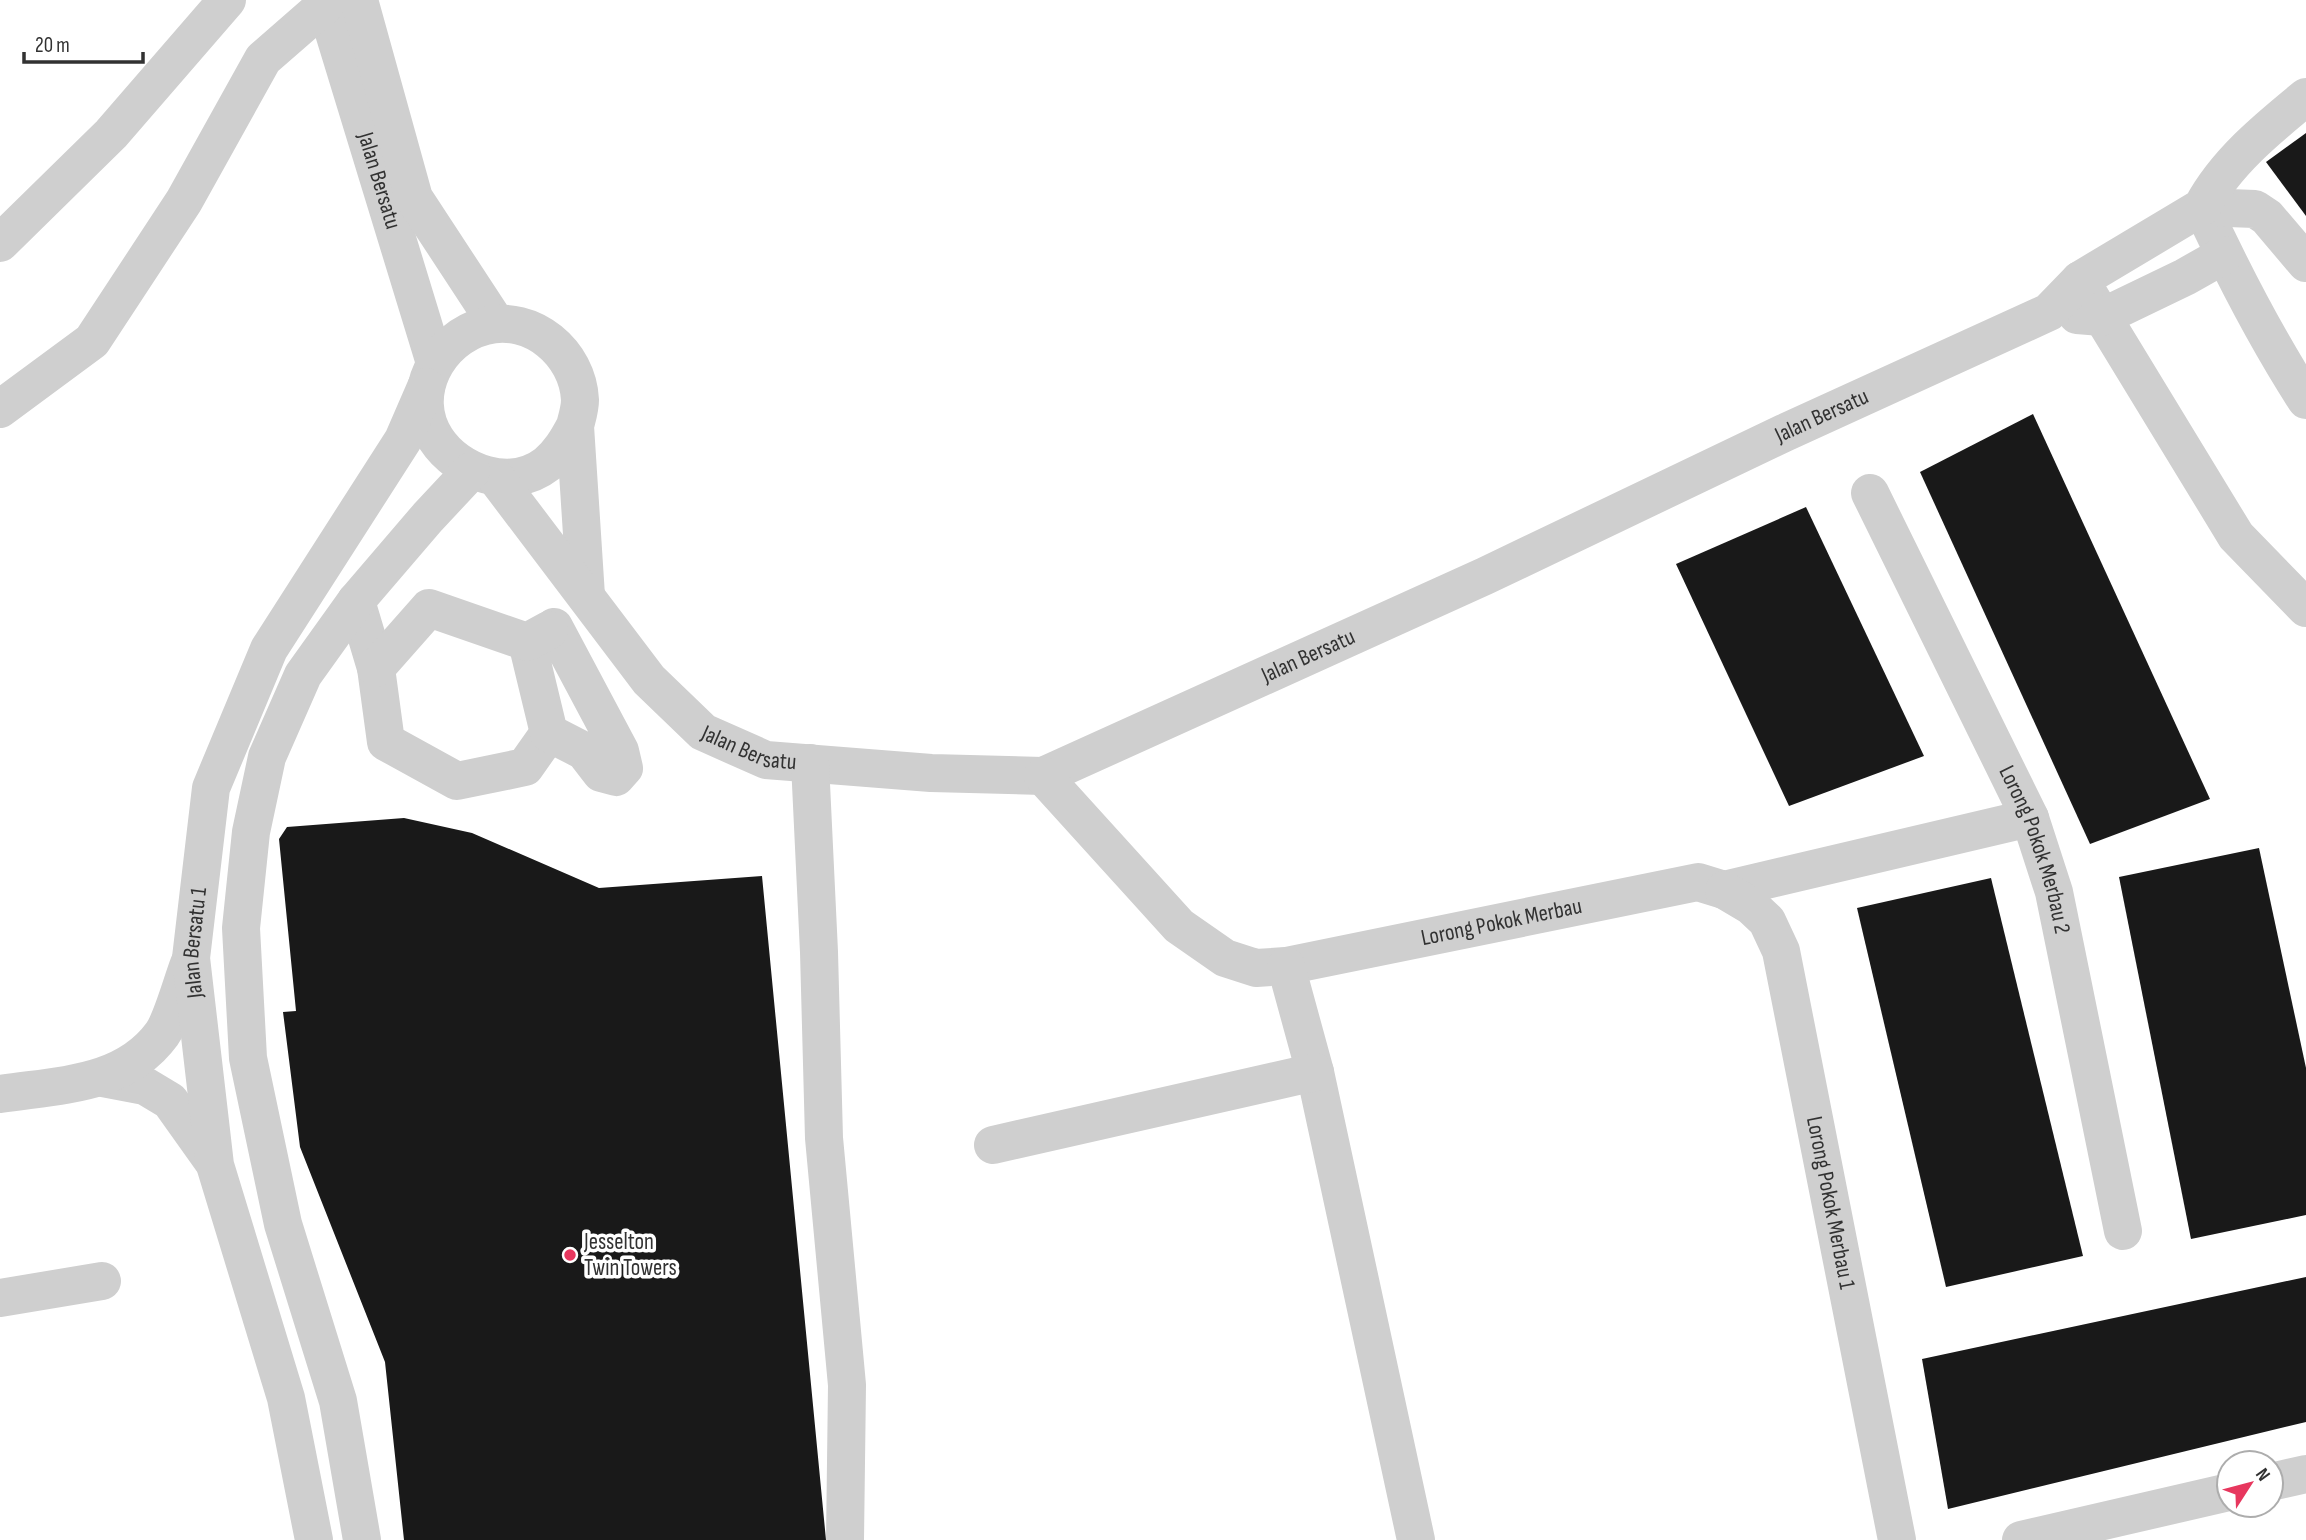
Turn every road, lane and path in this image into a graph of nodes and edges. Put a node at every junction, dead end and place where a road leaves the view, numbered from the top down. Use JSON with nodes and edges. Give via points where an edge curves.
{"nodes":[{"id":1,"x":227,"y":0,"type":"edge"},
{"id":2,"x":336,"y":2,"type":"edge"},
{"id":3,"x":2306,"y":97,"type":"edge"},
{"id":4,"x":2202,"y":207,"type":"junction"},
{"id":5,"x":0,"y":243,"type":"edge"},
{"id":6,"x":2224,"y":255,"type":"junction"},
{"id":7,"x":2306,"y":263,"type":"edge"},
{"id":8,"x":2080,"y":280,"type":"junction"},
{"id":9,"x":2049,"y":312,"type":"junction"},
{"id":10,"x":2102,"y":317,"type":"junction"},
{"id":11,"x":496,"y":323,"type":"junction"},
{"id":12,"x":430,"y":375,"type":"junction"},
{"id":13,"x":2306,"y":400,"type":"edge"},
{"id":14,"x":0,"y":409,"type":"edge"},
{"id":15,"x":575,"y":426,"type":"junction"},
{"id":16,"x":483,"y":474,"type":"junction"},
{"id":17,"x":1870,"y":493,"type":"dead end"},
{"id":18,"x":586,"y":596,"type":"junction"},
{"id":19,"x":356,"y":601,"type":"junction"},
{"id":20,"x":2306,"y":608,"type":"edge"},
{"id":21,"x":540,"y":634,"type":"junction"},
{"id":22,"x":376,"y":668,"type":"junction"},
{"id":23,"x":549,"y":733,"type":"junction"},
{"id":24,"x":810,"y":763,"type":"junction"},
{"id":25,"x":1044,"y":776,"type":"junction"},
{"id":26,"x":2030,"y":818,"type":"junction"},
{"id":27,"x":1724,"y":890,"type":"junction"},
{"id":28,"x":191,"y":958,"type":"junction"},
{"id":29,"x":1286,"y":967,"type":"junction"},
{"id":30,"x":1315,"y":1072,"type":"junction"},
{"id":31,"x":103,"y":1077,"type":"junction"},
{"id":32,"x":0,"y":1094,"type":"edge"},
{"id":33,"x":993,"y":1145,"type":"dead end"},
{"id":34,"x":215,"y":1165,"type":"junction"},
{"id":35,"x":2123,"y":1231,"type":"dead end"},
{"id":36,"x":102,"y":1281,"type":"dead end"},
{"id":37,"x":0,"y":1298,"type":"edge"},
{"id":38,"x":2306,"y":1474,"type":"edge"},
{"id":39,"x":2285,"y":1479,"type":"edge"},
{"id":40,"x":2215,"y":1495,"type":"edge"},
{"id":41,"x":314,"y":1540,"type":"edge"},
{"id":42,"x":362,"y":1540,"type":"edge"},
{"id":43,"x":845,"y":1540,"type":"edge"},
{"id":44,"x":1416,"y":1540,"type":"edge"},
{"id":45,"x":1897,"y":1540,"type":"edge"},
{"id":46,"x":2021,"y":1540,"type":"edge"}],
"edges":[{"from":1,"to":5,"type":"street","via":[[111,134]]},
{"from":2,"to":11,"type":"street","name":"Jalan Bersatu","via":[[414,198]]},
{"from":2,"to":12,"type":"street","name":"Jalan Bersatu"},
{"from":2,"to":14,"type":"street","via":[[263,59],[184,201],[92,341]]},
{"from":3,"to":4,"type":"street","via":[[2240,157],[2212,187]]},
{"from":4,"to":6,"type":"street"},
{"from":4,"to":7,"type":"street","via":[[2255,209]]},
{"from":4,"to":8,"type":"street","name":"Jalan Bersatu"},
{"from":6,"to":10,"type":"street"},
{"from":6,"to":13,"type":"street"},
{"from":8,"to":9,"type":"street","name":"Jalan Bersatu"},
{"from":8,"to":10,"type":"street"},
{"from":9,"to":10,"type":"street","name":"Jalan Bersatu"},
{"from":9,"to":25,"type":"street","name":"Jalan Bersatu"},
{"from":10,"to":20,"type":"street","via":[[2236,536]]},
{"from":11,"to":12,"type":"street","via":[[472,329],[450,343]]},
{"from":11,"to":15,"type":"street","via":[[522,326],[545,336],[564,354],[576,376],[580,401]]},
{"from":12,"to":16,"type":"street","via":[[426,413],[434,437],[450,457]]},
{"from":12,"to":28,"type":"street","name":"Jalan Bersatu 1","via":[[403,440],[268,649],[211,788]]},
{"from":15,"to":16,"type":"street","via":[[563,449],[544,466],[521,475]]},
{"from":15,"to":18,"type":"street"},
{"from":16,"to":18,"type":"street","name":"Jalan Bersatu"},
{"from":16,"to":19,"type":"street","name":"Jalan Bersatu 1","via":[[428,517]]},
{"from":17,"to":26,"type":"street","name":"Lorong Pokok Merbau 2"},
{"from":18,"to":21,"type":"street"},
{"from":18,"to":24,"type":"street","name":"Jalan Bersatu","via":[[649,680],[703,733],[766,760]]},
{"from":19,"to":22,"type":"street"},
{"from":19,"to":42,"type":"street","name":"Jalan Bersatu 1","via":[[303,675],[267,757],[251,832],[241,928],[248,1058],[283,1224],[338,1401]]},
{"from":21,"to":22,"type":"street","via":[[429,608]]},
{"from":21,"to":23,"type":"street"},
{"from":21,"to":23,"type":"street","via":[[620,751],[624,768],[616,777],[601,773],[584,751]]},
{"from":22,"to":23,"type":"street","via":[[386,742],[457,781],[525,767]]},
{"from":24,"to":25,"type":"street","name":"Jalan Bersatu"},
{"from":24,"to":43,"type":"street","via":[[824,1138],[847,1385]]},
{"from":25,"to":29,"type":"street","name":"Lorong Pokok Merbau","via":[[1179,926],[1225,958],[1256,968]]},
{"from":26,"to":27,"type":"street","name":"Lorong Pokok Merbau"},
{"from":26,"to":35,"type":"street","name":"Lorong Pokok Merbau 2","via":[[2054,892]]},
{"from":27,"to":29,"type":"street","name":"Lorong Pokok Merbau","via":[[1698,882]]},
{"from":27,"to":45,"type":"street","name":"Lorong Pokok Merbau 1","via":[[1767,921],[1781,951]]},
{"from":28,"to":31,"type":"street","via":[[163,1033],[136,1060]]},
{"from":28,"to":34,"type":"street","name":"Jalan Bersatu 1"},
{"from":29,"to":30,"type":"street"},
{"from":30,"to":33,"type":"street"},
{"from":30,"to":44,"type":"street"},
{"from":31,"to":32,"type":"street"},
{"from":31,"to":34,"type":"street","via":[[145,1086],[170,1101]]},
{"from":34,"to":41,"type":"street","name":"Jalan Bersatu 1","via":[[286,1398]]},
{"from":36,"to":37,"type":"street"},
{"from":38,"to":39,"type":"street"},
{"from":40,"to":46,"type":"street"}]}
